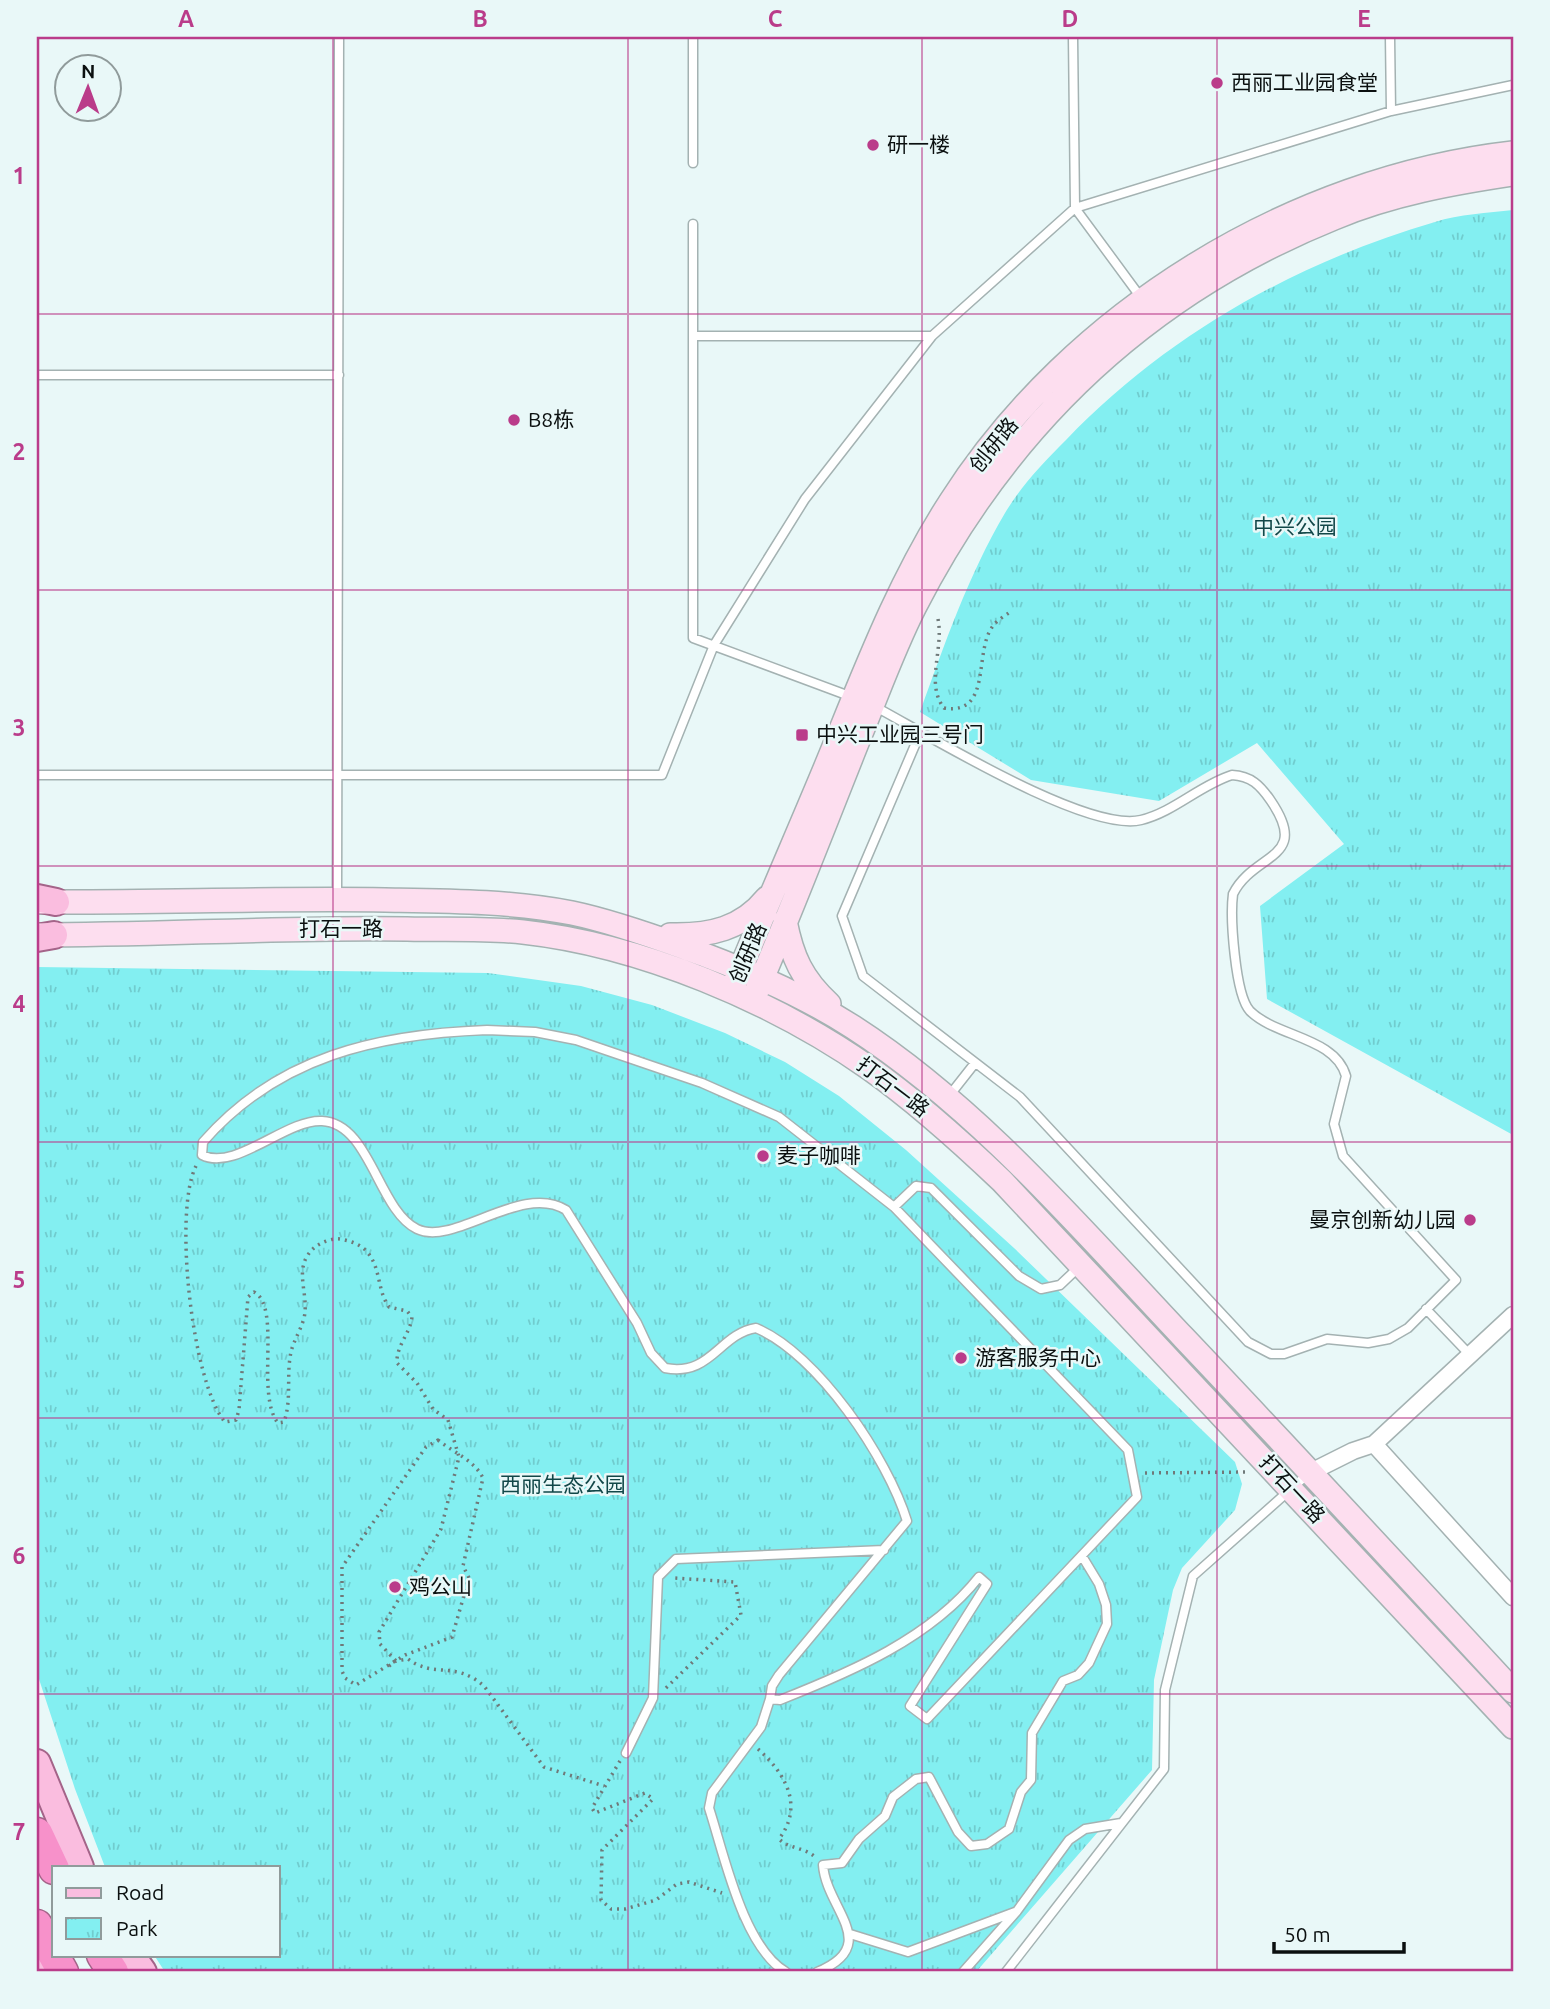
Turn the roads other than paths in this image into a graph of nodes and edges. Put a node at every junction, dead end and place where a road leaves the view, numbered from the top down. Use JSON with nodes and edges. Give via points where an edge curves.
{"nodes":[{"id":1,"x":339,"y":37,"type":"edge"},
{"id":2,"x":693,"y":37,"type":"edge"},
{"id":3,"x":1073,"y":37,"type":"edge"},
{"id":4,"x":1390,"y":37,"type":"edge"},
{"id":5,"x":1513,"y":85,"type":"edge"},
{"id":6,"x":1391,"y":111,"type":"junction"},
{"id":7,"x":1513,"y":153,"type":"edge"},
{"id":8,"x":693,"y":163,"type":"dead end"},
{"id":9,"x":1513,"y":174,"type":"edge"},
{"id":10,"x":1075,"y":208,"type":"junction"},
{"id":11,"x":693,"y":223,"type":"dead end"},
{"id":12,"x":1149,"y":309,"type":"junction"},
{"id":13,"x":693,"y":336,"type":"junction"},
{"id":14,"x":932,"y":336,"type":"junction"},
{"id":15,"x":37,"y":375,"type":"edge"},
{"id":16,"x":339,"y":375,"type":"junction"},
{"id":17,"x":714,"y":645,"type":"junction"},
{"id":18,"x":863,"y":702,"type":"junction"},
{"id":19,"x":921,"y":731,"type":"junction"},
{"id":20,"x":37,"y":775,"type":"edge"},
{"id":21,"x":339,"y":775,"type":"junction"},
{"id":22,"x":776,"y":887,"type":"junction"},
{"id":23,"x":337,"y":899,"type":"junction"},
{"id":24,"x":43,"y":900,"type":"edge"},
{"id":25,"x":785,"y":921,"type":"junction"},
{"id":26,"x":650,"y":935,"type":"junction"},
{"id":27,"x":42,"y":936,"type":"edge"},
{"id":28,"x":740,"y":969,"type":"junction"},
{"id":29,"x":762,"y":979,"type":"junction"},
{"id":30,"x":731,"y":993,"type":"junction"},
{"id":31,"x":752,"y":1002,"type":"junction"},
{"id":32,"x":855,"y":1028,"type":"junction"},
{"id":33,"x":975,"y":1062,"type":"junction"},
{"id":34,"x":948,"y":1099,"type":"junction"},
{"id":35,"x":894,"y":1207,"type":"junction"},
{"id":36,"x":1081,"y":1265,"type":"junction"},
{"id":37,"x":1426,"y":1310,"type":"junction"},
{"id":38,"x":1513,"y":1315,"type":"edge"},
{"id":39,"x":1470,"y":1355,"type":"junction"},
{"id":40,"x":1374,"y":1444,"type":"junction"},
{"id":41,"x":1311,"y":1472,"type":"junction"},
{"id":42,"x":1284,"y":1480,"type":"junction"},
{"id":43,"x":884,"y":1550,"type":"junction"},
{"id":44,"x":1082,"y":1556,"type":"junction"},
{"id":45,"x":1513,"y":1597,"type":"edge"},
{"id":46,"x":1513,"y":1691,"type":"edge"},
{"id":47,"x":770,"y":1699,"type":"junction"},
{"id":48,"x":1513,"y":1727,"type":"edge"},
{"id":49,"x":626,"y":1753,"type":"road end"},
{"id":50,"x":37,"y":1763,"type":"edge"},
{"id":51,"x":1121,"y":1823,"type":"junction"},
{"id":52,"x":37,"y":1833,"type":"edge"},
{"id":53,"x":53,"y":1866,"type":"edge"},
{"id":54,"x":80,"y":1866,"type":"edge"},
{"id":55,"x":1017,"y":1910,"type":"junction"},
{"id":56,"x":37,"y":1925,"type":"edge"},
{"id":57,"x":850,"y":1934,"type":"junction"},
{"id":58,"x":52,"y":1953,"type":"edge"},
{"id":59,"x":53,"y":1956,"type":"edge"},
{"id":60,"x":103,"y":1956,"type":"edge"},
{"id":61,"x":132,"y":1956,"type":"edge"},
{"id":62,"x":62,"y":1972,"type":"edge"},
{"id":63,"x":113,"y":1972,"type":"edge"},
{"id":64,"x":143,"y":1972,"type":"edge"},
{"id":65,"x":786,"y":1972,"type":"edge"},
{"id":66,"x":817,"y":1972,"type":"edge"},
{"id":67,"x":963,"y":1972,"type":"edge"},
{"id":68,"x":1006,"y":1972,"type":"edge"}],
"edges":[{"from":1,"to":16,"type":"lane"},
{"from":2,"to":8,"type":"lane"},
{"from":3,"to":10,"type":"lane"},
{"from":4,"to":6,"type":"lane"},
{"from":5,"to":6,"type":"lane"},
{"from":6,"to":10,"type":"lane"},
{"from":7,"to":12,"type":"main road","name":"创研路","via":[[1419,170],[1290,214],[1233,244]]},
{"from":9,"to":12,"type":"main road","name":"创研路","via":[[1449,184],[1336,217]]},
{"from":10,"to":12,"type":"lane"},
{"from":10,"to":14,"type":"lane"},
{"from":11,"to":13,"type":"lane"},
{"from":12,"to":18,"type":"main road","name":"创研路","via":[[1050,380],[952,499],[895,599]]},
{"from":13,"to":14,"type":"lane"},
{"from":13,"to":17,"type":"lane","via":[[692,638]]},
{"from":14,"to":17,"type":"lane","via":[[805,499]]},
{"from":15,"to":16,"type":"lane"},
{"from":16,"to":21,"type":"lane"},
{"from":17,"to":18,"type":"lane"},
{"from":17,"to":21,"type":"lane","via":[[662,775]]},
{"from":18,"to":19,"type":"lane"},
{"from":18,"to":22,"type":"main road","name":"创研路"},
{"from":18,"to":25,"type":"main road","name":"创研路"},
{"from":19,"to":33,"type":"lane","via":[[842,916],[863,976]]},
{"from":19,"to":37,"type":"lane","via":[[1029,788],[1107,820],[1139,821],[1154,816],[1232,775],[1244,776],[1263,789],[1286,828],[1285,842],[1278,854],[1239,883],[1233,894],[1241,996],[1256,1016],[1329,1053],[1344,1067],[1346,1086],[1334,1124],[1343,1156],[1456,1280]]},
{"from":20,"to":21,"type":"lane"},
{"from":21,"to":23,"type":"lane"},
{"from":22,"to":26,"type":"main road","via":[[758,910],[734,926],[698,936]]},
{"from":22,"to":28,"type":"main road","name":"创研路"},
{"from":23,"to":24,"type":"main road","name":"打石一路"},
{"from":23,"to":26,"type":"main road","name":"打石一路","via":[[517,905],[609,922]]},
{"from":25,"to":29,"type":"main road","name":"创研路"},
{"from":25,"to":32,"type":"main road","via":[[802,975]]},
{"from":26,"to":28,"type":"main road","name":"打石一路"},
{"from":27,"to":30,"type":"main road","name":"打石一路","via":[[313,928],[521,932],[625,954]]},
{"from":28,"to":29,"type":"main road","name":"打石一路"},
{"from":28,"to":30,"type":"main road","name":"创研路"},
{"from":29,"to":31,"type":"main road","name":"创研路"},
{"from":29,"to":32,"type":"main road","name":"打石一路"},
{"from":30,"to":31,"type":"main road","name":"打石一路"},
{"from":31,"to":36,"type":"main road","name":"打石一路","via":[[843,1051],[932,1115]]},
{"from":32,"to":34,"type":"main road","name":"打石一路"},
{"from":33,"to":34,"type":"lane"},
{"from":33,"to":37,"type":"lane","via":[[1020,1097],[1259,1349],[1284,1354],[1327,1339],[1379,1342],[1399,1334]]},
{"from":34,"to":41,"type":"main road","name":"打石一路","via":[[1029,1175]]},
{"from":35,"to":36,"type":"lane","via":[[916,1186],[931,1188],[1019,1276],[1041,1289],[1060,1285]]},
{"from":35,"to":43,"type":"lane","via":[[779,1117],[757,1105],[618,1053],[535,1032],[452,1031],[345,1050],[275,1079],[203,1142],[202,1155],[211,1160],[232,1156],[316,1121],[337,1124],[364,1153],[394,1205],[416,1229],[425,1232],[529,1205],[557,1204],[566,1210],[651,1353],[665,1368],[690,1369],[756,1328],[797,1357],[844,1407],[898,1494],[907,1521]]},
{"from":35,"to":44,"type":"lane","via":[[1128,1450],[1137,1497]]},
{"from":36,"to":42,"type":"main road","name":"打石一路"},
{"from":37,"to":39,"type":"lane"},
{"from":38,"to":39,"type":"street"},
{"from":39,"to":40,"type":"street"},
{"from":40,"to":41,"type":"street"},
{"from":40,"to":45,"type":"street"},
{"from":41,"to":42,"type":"lane"},
{"from":41,"to":46,"type":"main road","name":"打石一路"},
{"from":42,"to":48,"type":"main road","name":"打石一路"},
{"from":42,"to":51,"type":"lane","via":[[1194,1576],[1165,1690],[1164,1769]]},
{"from":43,"to":47,"type":"lane","via":[[779,1675]]},
{"from":43,"to":49,"type":"lane","via":[[676,1559],[658,1577],[653,1698]]},
{"from":44,"to":47,"type":"lane","via":[[927,1719],[910,1706],[987,1584],[979,1577],[954,1608],[931,1625],[850,1670],[780,1700]]},
{"from":44,"to":57,"type":"lane","via":[[1099,1584],[1107,1624],[1089,1663],[1063,1681],[1032,1733],[1031,1780],[1021,1792],[1009,1829],[987,1844],[971,1846],[958,1832],[933,1782],[923,1776],[893,1797],[885,1816],[859,1839],[842,1863],[823,1865],[824,1882]]},
{"from":47,"to":65,"type":"lane","via":[[761,1727],[709,1800],[741,1905],[764,1955]]},
{"from":50,"to":54,"type":"main road"},
{"from":51,"to":55,"type":"lane","via":[[1076,1833]]},
{"from":51,"to":68,"type":"lane"},
{"from":52,"to":53,"type":"highway"},
{"from":55,"to":57,"type":"lane","via":[[908,1952]]},
{"from":55,"to":67,"type":"lane"},
{"from":56,"to":58,"type":"highway"},
{"from":57,"to":66,"type":"lane","via":[[842,1958]]},
{"from":59,"to":62,"type":"highway"},
{"from":60,"to":63,"type":"highway"},
{"from":61,"to":64,"type":"main road"}]}
